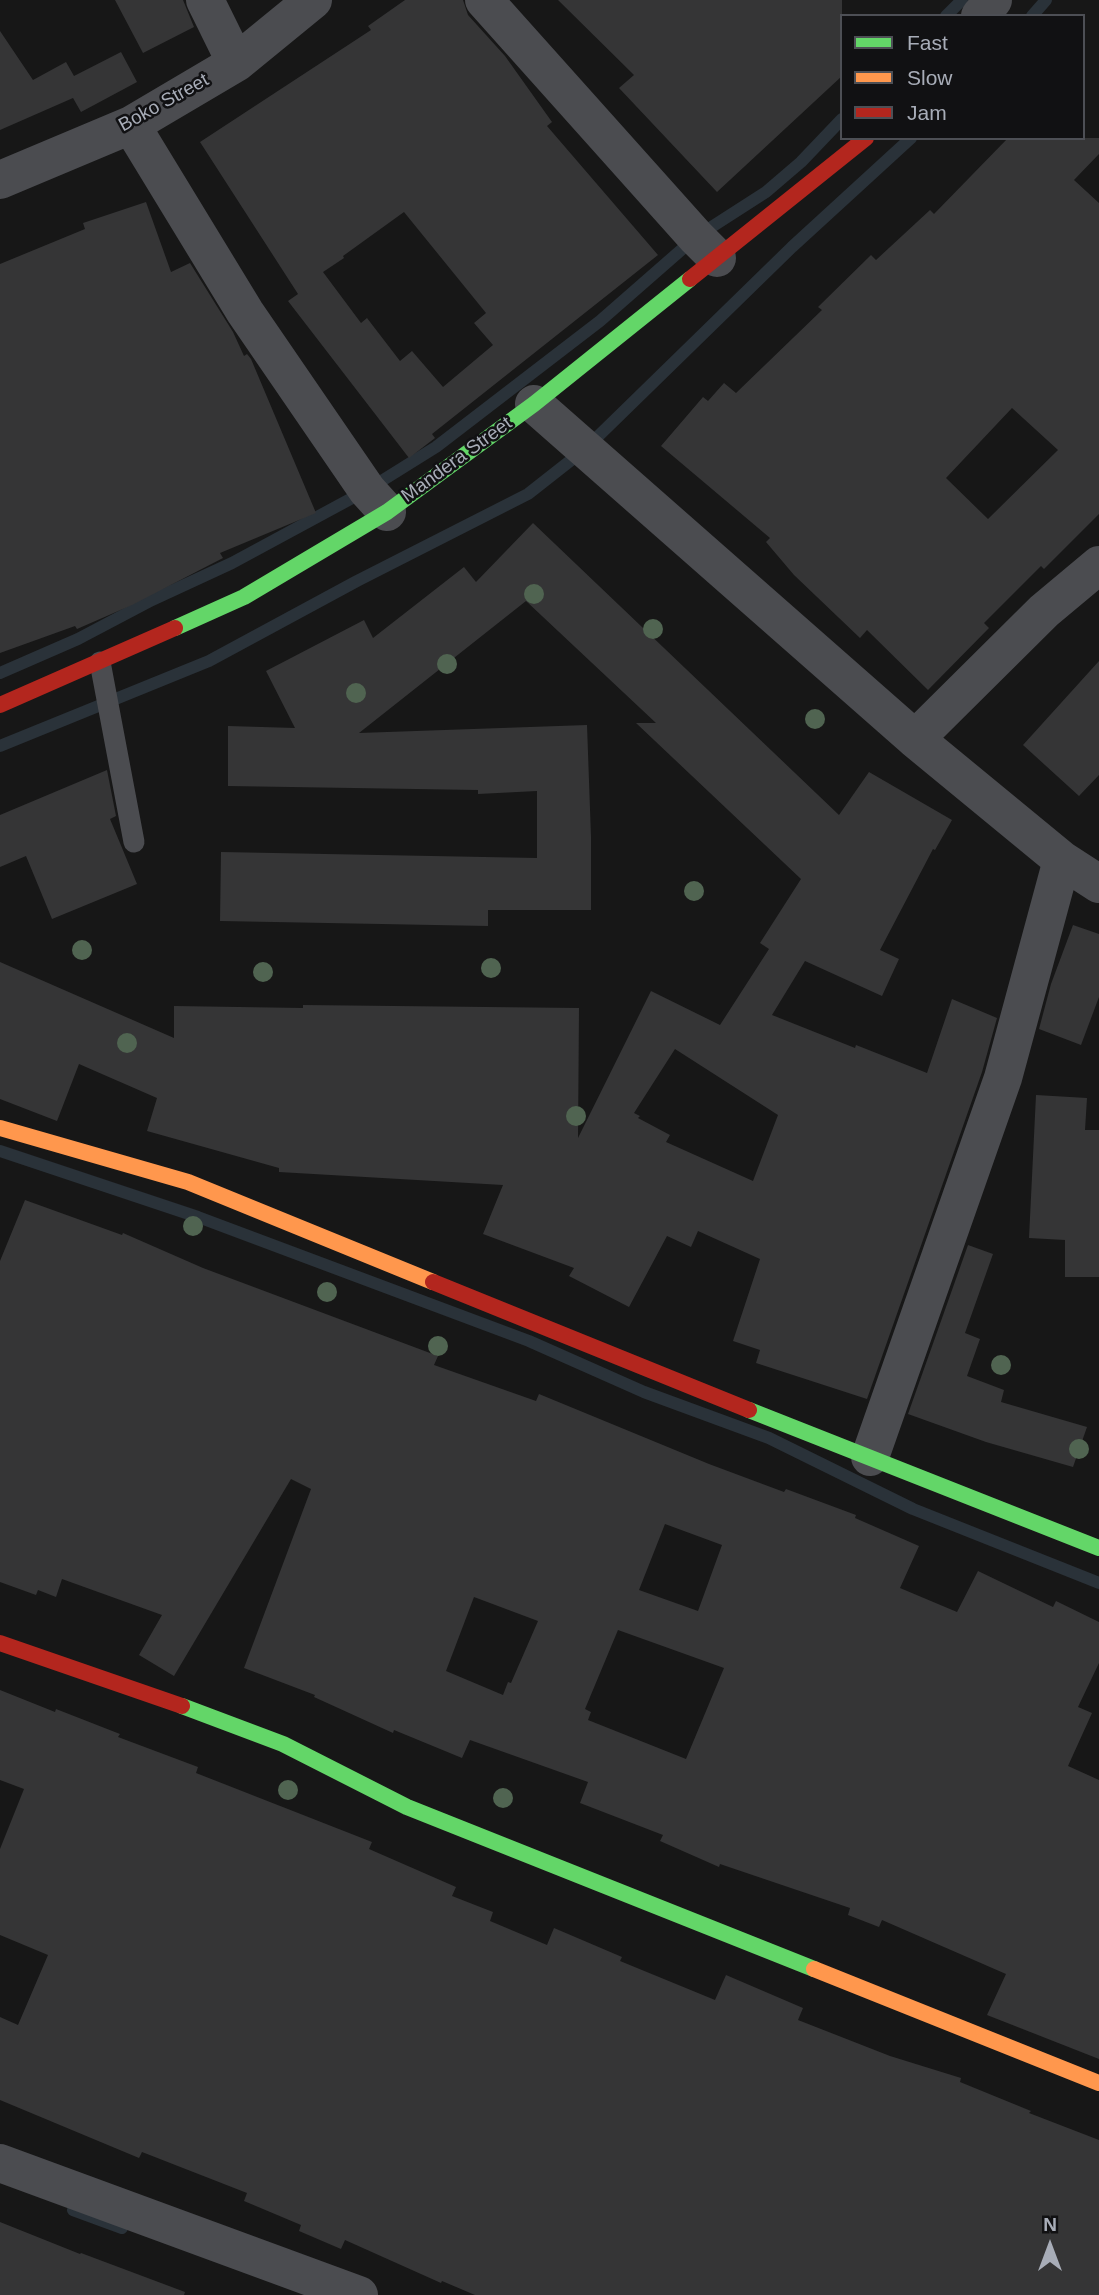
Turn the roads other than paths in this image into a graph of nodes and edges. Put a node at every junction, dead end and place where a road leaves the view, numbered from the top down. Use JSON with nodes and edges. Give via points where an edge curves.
{"nodes":[{"id":1,"x":205,"y":0,"type":"edge"},
{"id":2,"x":313,"y":0,"type":"edge"},
{"id":3,"x":484,"y":0,"type":"edge"},
{"id":4,"x":993,"y":0,"type":"edge"},
{"id":5,"x":982,"y":14,"type":"edge"},
{"id":6,"x":236,"y":63,"type":"junction"},
{"id":7,"x":131,"y":125,"type":"junction"},
{"id":8,"x":864,"y":140,"type":"edge"},
{"id":9,"x":0,"y":180,"type":"edge"},
{"id":10,"x":717,"y":258,"type":"junction"},
{"id":11,"x":534,"y":404,"type":"junction"},
{"id":12,"x":387,"y":512,"type":"junction"},
{"id":13,"x":1099,"y":565,"type":"edge"},
{"id":14,"x":100,"y":662,"type":"junction"},
{"id":15,"x":0,"y":705,"type":"edge"},
{"id":16,"x":915,"y":739,"type":"junction"},
{"id":17,"x":134,"y":842,"type":"dead end"},
{"id":18,"x":1062,"y":860,"type":"junction"},
{"id":19,"x":1099,"y":884,"type":"edge"},
{"id":20,"x":0,"y":1128,"type":"edge"},
{"id":21,"x":870,"y":1457,"type":"junction"},
{"id":22,"x":1097,"y":1543,"type":"edge"},
{"id":23,"x":0,"y":1643,"type":"edge"},
{"id":24,"x":1099,"y":2083,"type":"edge"},
{"id":25,"x":0,"y":2163,"type":"edge"},
{"id":26,"x":359,"y":2295,"type":"edge"}],
"edges":[{"from":1,"to":6,"type":"street"},
{"from":2,"to":6,"type":"street","name":"Boko Street"},
{"from":3,"to":10,"type":"street"},
{"from":4,"to":5,"type":"street"},
{"from":6,"to":7,"type":"street","name":"Boko Street"},
{"from":7,"to":9,"type":"street","name":"Boko Street"},
{"from":7,"to":12,"type":"street","via":[[245,312],[367,490]]},
{"from":8,"to":10,"type":"street","name":"Mandera Street"},
{"from":10,"to":11,"type":"street","name":"Mandera Street"},
{"from":11,"to":12,"type":"street","name":"Mandera Street"},
{"from":11,"to":16,"type":"street"},
{"from":12,"to":14,"type":"street","name":"Mandera Street","via":[[244,597]]},
{"from":13,"to":16,"type":"street","via":[[1044,611]]},
{"from":14,"to":15,"type":"street","name":"Mandera Street"},
{"from":14,"to":17,"type":"lane"},
{"from":16,"to":18,"type":"street"},
{"from":18,"to":19,"type":"street"},
{"from":18,"to":21,"type":"street","via":[[1003,1079]]},
{"from":20,"to":21,"type":"street","via":[[188,1182]]},
{"from":21,"to":22,"type":"street"},
{"from":23,"to":24,"type":"street","via":[[283,1744],[407,1807]]},
{"from":25,"to":26,"type":"street"}]}
